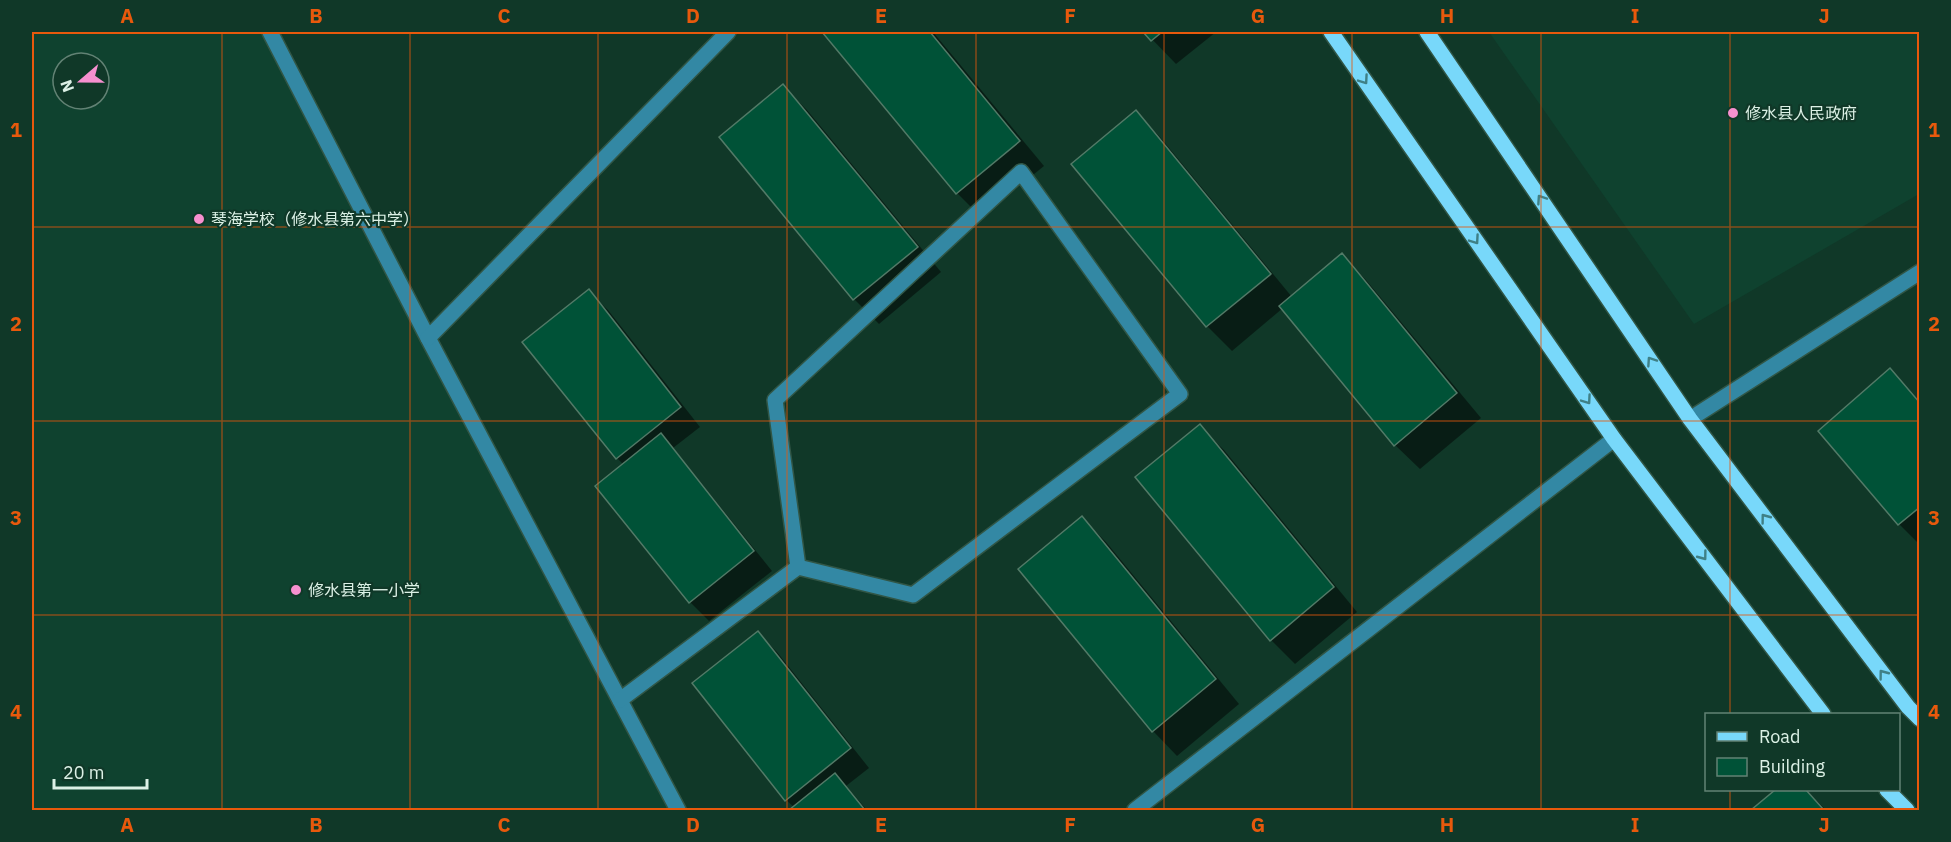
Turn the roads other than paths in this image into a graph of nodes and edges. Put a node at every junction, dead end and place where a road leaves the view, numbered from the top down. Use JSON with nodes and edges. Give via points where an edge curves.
{"nodes":[{"id":1,"x":270,"y":32,"type":"edge"},
{"id":2,"x":728,"y":32,"type":"edge"},
{"id":3,"x":1331,"y":32,"type":"edge"},
{"id":4,"x":1427,"y":32,"type":"edge"},
{"id":5,"x":1920,"y":272,"type":"edge"},
{"id":6,"x":428,"y":338,"type":"junction"},
{"id":7,"x":1690,"y":418,"type":"junction"},
{"id":8,"x":1614,"y":439,"type":"junction"},
{"id":9,"x":798,"y":567,"type":"junction"},
{"id":10,"x":620,"y":700,"type":"junction"},
{"id":11,"x":1822,"y":713,"type":"edge"},
{"id":12,"x":1920,"y":719,"type":"edge"},
{"id":13,"x":1889,"y":791,"type":"edge"},
{"id":14,"x":678,"y":810,"type":"edge"},
{"id":15,"x":1135,"y":810,"type":"edge"},
{"id":16,"x":1907,"y":810,"type":"edge"}],
"edges":[{"from":1,"to":6,"type":"street"},
{"from":2,"to":6,"type":"street"},
{"from":3,"to":8,"type":"main road","one_way":true},
{"from":7,"to":4,"type":"main road","one_way":true},
{"from":5,"to":7,"type":"street"},
{"from":6,"to":10,"type":"street"},
{"from":12,"to":7,"type":"main road","one_way":true},
{"from":8,"to":11,"type":"main road","one_way":true},
{"from":8,"to":15,"type":"street"},
{"from":9,"to":9,"type":"street","via":[[913,594],[1180,394],[1021,172],[775,400]]},
{"from":9,"to":10,"type":"street"},
{"from":10,"to":14,"type":"street"},
{"from":13,"to":16,"type":"main road"}]}
